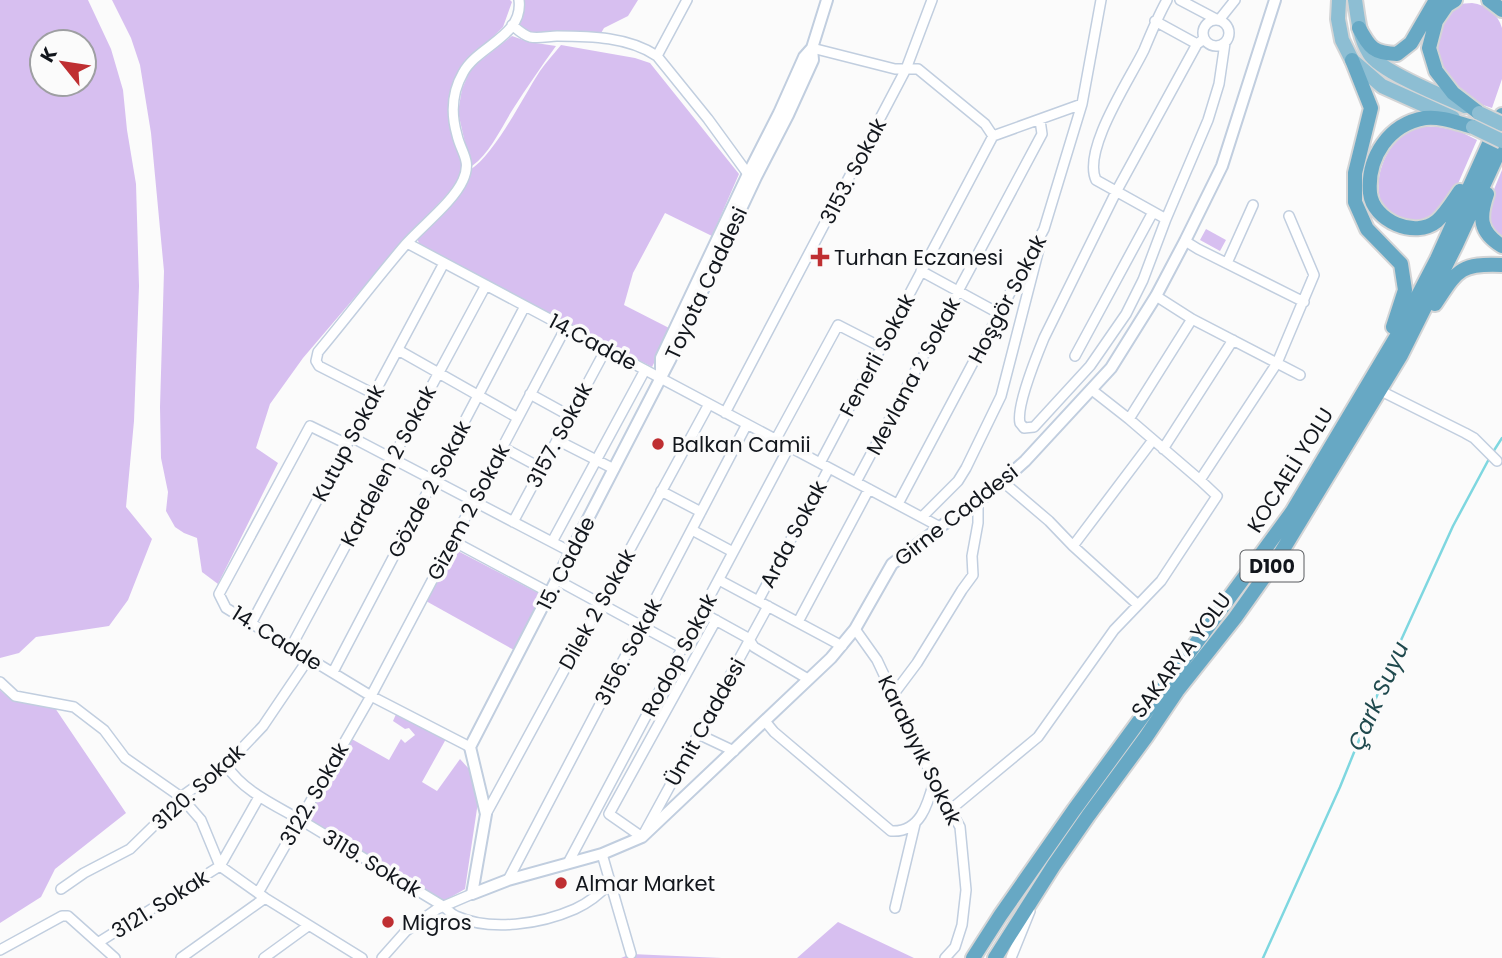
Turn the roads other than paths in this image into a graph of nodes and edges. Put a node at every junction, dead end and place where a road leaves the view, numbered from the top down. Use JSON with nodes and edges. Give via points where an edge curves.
{"nodes":[{"id":1,"x":519,"y":0,"type":"edge"},
{"id":2,"x":687,"y":0,"type":"edge"},
{"id":3,"x":827,"y":0,"type":"edge"},
{"id":4,"x":932,"y":0,"type":"edge"},
{"id":5,"x":1101,"y":0,"type":"edge"},
{"id":6,"x":1167,"y":0,"type":"edge"},
{"id":7,"x":1180,"y":0,"type":"edge"},
{"id":8,"x":1235,"y":0,"type":"edge"},
{"id":9,"x":1275,"y":0,"type":"edge"},
{"id":10,"x":1339,"y":0,"type":"edge"},
{"id":11,"x":1356,"y":0,"type":"edge"},
{"id":12,"x":1436,"y":0,"type":"edge"},
{"id":13,"x":1455,"y":0,"type":"edge"},
{"id":14,"x":1489,"y":0,"type":"edge"},
{"id":15,"x":1502,"y":10,"type":"edge"},
{"id":16,"x":1217,"y":20,"type":"junction"},
{"id":17,"x":1155,"y":21,"type":"junction"},
{"id":18,"x":512,"y":25,"type":"junction"},
{"id":19,"x":1359,"y":29,"type":"junction"},
{"id":20,"x":1200,"y":42,"type":"junction"},
{"id":21,"x":1226,"y":43,"type":"junction"},
{"id":22,"x":812,"y":48,"type":"junction"},
{"id":23,"x":657,"y":56,"type":"junction"},
{"id":24,"x":1352,"y":60,"type":"junction"},
{"id":25,"x":906,"y":69,"type":"junction"},
{"id":26,"x":1502,"y":103,"type":"edge"},
{"id":27,"x":1082,"y":104,"type":"junction"},
{"id":28,"x":1479,"y":113,"type":"junction"},
{"id":29,"x":1501,"y":119,"type":"edge"},
{"id":30,"x":1040,"y":120,"type":"junction"},
{"id":31,"x":1473,"y":127,"type":"junction"},
{"id":32,"x":993,"y":136,"type":"junction"},
{"id":33,"x":1499,"y":145,"type":"edge"},
{"id":34,"x":752,"y":175,"type":"junction"},
{"id":35,"x":1116,"y":192,"type":"junction"},
{"id":36,"x":1253,"y":205,"type":"dead end"},
{"id":37,"x":1153,"y":212,"type":"junction"},
{"id":38,"x":1289,"y":216,"type":"dead end"},
{"id":39,"x":1166,"y":219,"type":"junction"},
{"id":40,"x":1044,"y":229,"type":"junction"},
{"id":41,"x":1185,"y":241,"type":"junction"},
{"id":42,"x":407,"y":243,"type":"junction"},
{"id":43,"x":1502,"y":246,"type":"edge"},
{"id":44,"x":444,"y":263,"type":"junction"},
{"id":45,"x":1227,"y":263,"type":"junction"},
{"id":46,"x":1502,"y":265,"type":"edge"},
{"id":47,"x":921,"y":271,"type":"junction"},
{"id":48,"x":486,"y":285,"type":"junction"},
{"id":49,"x":959,"y":292,"type":"junction"},
{"id":50,"x":1156,"y":296,"type":"junction"},
{"id":51,"x":1304,"y":302,"type":"junction"},
{"id":52,"x":525,"y":306,"type":"junction"},
{"id":53,"x":1000,"y":314,"type":"junction"},
{"id":54,"x":1192,"y":319,"type":"junction"},
{"id":55,"x":566,"y":327,"type":"junction"},
{"id":56,"x":1233,"y":340,"type":"junction"},
{"id":57,"x":881,"y":347,"type":"junction"},
{"id":58,"x":606,"y":349,"type":"junction"},
{"id":59,"x":398,"y":350,"type":"junction"},
{"id":60,"x":1401,"y":355,"type":"junction"},
{"id":61,"x":1075,"y":356,"type":"dead end"},
{"id":62,"x":1277,"y":363,"type":"junction"},
{"id":63,"x":645,"y":370,"type":"junction"},
{"id":64,"x":439,"y":373,"type":"junction"},
{"id":65,"x":1300,"y":375,"type":"dead end"},
{"id":66,"x":661,"y":378,"type":"junction"},
{"id":67,"x":1092,"y":390,"type":"junction"},
{"id":68,"x":1381,"y":391,"type":"junction"},
{"id":69,"x":374,"y":394,"type":"junction"},
{"id":70,"x":530,"y":394,"type":"junction"},
{"id":71,"x":478,"y":395,"type":"junction"},
{"id":72,"x":709,"y":404,"type":"junction"},
{"id":73,"x":725,"y":412,"type":"junction"},
{"id":74,"x":570,"y":416,"type":"junction"},
{"id":75,"x":518,"y":418,"type":"junction"},
{"id":76,"x":1129,"y":419,"type":"junction"},
{"id":77,"x":747,"y":424,"type":"junction"},
{"id":78,"x":1336,"y":437,"type":"junction"},
{"id":79,"x":776,"y":439,"type":"junction"},
{"id":80,"x":557,"y":440,"type":"junction"},
{"id":81,"x":1153,"y":440,"type":"junction"},
{"id":82,"x":349,"y":441,"type":"junction"},
{"id":83,"x":502,"y":447,"type":"junction"},
{"id":84,"x":789,"y":447,"type":"junction"},
{"id":85,"x":1163,"y":449,"type":"junction"},
{"id":86,"x":392,"y":459,"type":"junction"},
{"id":87,"x":596,"y":460,"type":"junction"},
{"id":88,"x":1497,"y":461,"type":"dead end"},
{"id":89,"x":824,"y":465,"type":"junction"},
{"id":90,"x":541,"y":468,"type":"junction"},
{"id":91,"x":614,"y":469,"type":"junction"},
{"id":92,"x":433,"y":480,"type":"junction"},
{"id":93,"x":1200,"y":480,"type":"junction"},
{"id":94,"x":1002,"y":481,"type":"junction"},
{"id":95,"x":856,"y":482,"type":"junction"},
{"id":96,"x":869,"y":489,"type":"junction"},
{"id":97,"x":662,"y":491,"type":"junction"},
{"id":98,"x":474,"y":501,"type":"junction"},
{"id":99,"x":978,"y":501,"type":"junction"},
{"id":100,"x":898,"y":504,"type":"junction"},
{"id":101,"x":701,"y":512,"type":"junction"},
{"id":102,"x":922,"y":517,"type":"junction"},
{"id":103,"x":513,"y":522,"type":"junction"},
{"id":104,"x":940,"y":527,"type":"junction"},
{"id":105,"x":692,"y":530,"type":"junction"},
{"id":106,"x":453,"y":541,"type":"junction"},
{"id":107,"x":552,"y":542,"type":"junction"},
{"id":108,"x":1073,"y":546,"type":"junction"},
{"id":109,"x":571,"y":552,"type":"junction"},
{"id":110,"x":733,"y":552,"type":"junction"},
{"id":111,"x":556,"y":580,"type":"junction"},
{"id":112,"x":719,"y":580,"type":"junction"},
{"id":113,"x":550,"y":593,"type":"junction"},
{"id":114,"x":758,"y":601,"type":"junction"},
{"id":115,"x":600,"y":604,"type":"junction"},
{"id":116,"x":768,"y":606,"type":"junction"},
{"id":117,"x":1138,"y":606,"type":"junction"},
{"id":118,"x":701,"y":612,"type":"junction"},
{"id":119,"x":716,"y":620,"type":"junction"},
{"id":120,"x":252,"y":622,"type":"junction"},
{"id":121,"x":798,"y":622,"type":"junction"},
{"id":122,"x":641,"y":626,"type":"junction"},
{"id":123,"x":855,"y":629,"type":"junction"},
{"id":124,"x":749,"y":642,"type":"junction"},
{"id":125,"x":842,"y":646,"type":"junction"},
{"id":126,"x":291,"y":647,"type":"junction"},
{"id":127,"x":682,"y":648,"type":"junction"},
{"id":128,"x":309,"y":657,"type":"junction"},
{"id":129,"x":333,"y":672,"type":"junction"},
{"id":130,"x":808,"y":679,"type":"junction"},
{"id":131,"x":0,"y":682,"type":"edge"},
{"id":132,"x":893,"y":695,"type":"junction"},
{"id":133,"x":371,"y":696,"type":"junction"},
{"id":134,"x":765,"y":721,"type":"junction"},
{"id":135,"x":698,"y":734,"type":"junction"},
{"id":136,"x":470,"y":747,"type":"junction"},
{"id":137,"x":734,"y":751,"type":"junction"},
{"id":138,"x":226,"y":765,"type":"junction"},
{"id":139,"x":934,"y":781,"type":"junction"},
{"id":140,"x":181,"y":797,"type":"junction"},
{"id":141,"x":259,"y":797,"type":"junction"},
{"id":142,"x":950,"y":810,"type":"junction"},
{"id":143,"x":486,"y":814,"type":"junction"},
{"id":144,"x":300,"y":820,"type":"junction"},
{"id":145,"x":915,"y":824,"type":"junction"},
{"id":146,"x":642,"y":837,"type":"junction"},
{"id":147,"x":602,"y":854,"type":"junction"},
{"id":148,"x":568,"y":863,"type":"junction"},
{"id":149,"x":220,"y":866,"type":"junction"},
{"id":150,"x":508,"y":880,"type":"junction"},
{"id":151,"x":611,"y":883,"type":"junction"},
{"id":152,"x":1040,"y":888,"type":"junction"},
{"id":153,"x":61,"y":889,"type":"dead end"},
{"id":154,"x":472,"y":894,"type":"junction"},
{"id":155,"x":261,"y":895,"type":"junction"},
{"id":156,"x":443,"y":906,"type":"junction"},
{"id":157,"x":895,"y":908,"type":"dead end"},
{"id":158,"x":308,"y":926,"type":"junction"},
{"id":159,"x":99,"y":942,"type":"junction"},
{"id":160,"x":0,"y":950,"type":"edge"},
{"id":161,"x":631,"y":954,"type":"dead end"},
{"id":162,"x":115,"y":958,"type":"edge"},
{"id":163,"x":181,"y":958,"type":"edge"},
{"id":164,"x":264,"y":958,"type":"edge"},
{"id":165,"x":362,"y":958,"type":"edge"},
{"id":166,"x":382,"y":958,"type":"edge"},
{"id":167,"x":945,"y":958,"type":"edge"},
{"id":168,"x":973,"y":958,"type":"edge"},
{"id":169,"x":995,"y":958,"type":"edge"},
{"id":170,"x":1011,"y":958,"type":"edge"}],
"edges":[{"from":1,"to":18,"type":"street","via":[[519,13]]},
{"from":2,"to":23,"type":"street"},
{"from":3,"to":22,"type":"street","name":"Toyota Caddesi"},
{"from":4,"to":25,"type":"street","name":"3153. Sokak"},
{"from":5,"to":27,"type":"street","name":"Hoşgör Sokak"},
{"from":6,"to":17,"type":"street"},
{"from":7,"to":16,"type":"street"},
{"from":8,"to":16,"type":"street"},
{"from":9,"to":41,"type":"street","name":"Girne Caddesi","via":[[1222,166]]},
{"from":10,"to":24,"type":"main road","via":[[1342,40]]},
{"from":11,"to":19,"type":"main road"},
{"from":12,"to":19,"type":"highway","via":[[1411,43],[1396,54],[1382,54],[1369,47]]},
{"from":13,"to":28,"type":"highway","via":[[1436,21],[1429,48],[1436,71],[1453,93]]},
{"from":14,"to":15,"type":"highway"},
{"from":16,"to":20,"type":"street","via":[[1203,27]]},
{"from":16,"to":21,"type":"street","via":[[1229,30]]},
{"from":17,"to":20,"type":"street"},
{"from":17,"to":35,"type":"street","via":[[1097,145],[1093,174]]},
{"from":18,"to":23,"type":"street","via":[[529,37],[612,40]]},
{"from":18,"to":42,"type":"street","via":[[463,72],[454,106],[457,137],[467,164],[463,181]]},
{"from":19,"to":28,"type":"main road","via":[[1370,56],[1394,74]]},
{"from":20,"to":21,"type":"street","via":[[1214,47]]},
{"from":20,"to":35,"type":"street"},
{"from":21,"to":39,"type":"street","via":[[1208,120]]},
{"from":22,"to":25,"type":"street"},
{"from":22,"to":34,"type":"street","name":"Toyota Caddesi","via":[[813,61],[788,115]]},
{"from":23,"to":34,"type":"street"},
{"from":24,"to":31,"type":"main road","via":[[1382,86]]},
{"from":24,"to":78,"type":"highway","via":[[1371,108],[1355,173],[1355,202],[1367,229],[1401,264],[1405,290],[1395,324]]},
{"from":25,"to":32,"type":"street","via":[[918,69],[985,124]]},
{"from":25,"to":73,"type":"street","name":"3153. Sokak"},
{"from":26,"to":29,"type":"highway","name":"KOCAELİ YOLU"},
{"from":27,"to":30,"type":"street"},
{"from":27,"to":40,"type":"street","name":"Hoşgör Sokak"},
{"from":28,"to":29,"type":"main road","bridge":true},
{"from":29,"to":33,"type":"highway","name":"KOCAELİ YOLU","number":"D100"},
{"from":30,"to":32,"type":"street"},
{"from":30,"to":49,"type":"street","name":"Mevlana 2 Sokak","via":[[1042,134]]},
{"from":31,"to":33,"type":"main road","bridge":true},
{"from":31,"to":33,"type":"highway","via":[[1425,118],[1391,134],[1372,168],[1370,194],[1378,212],[1397,225],[1416,229],[1436,222]]},
{"from":32,"to":47,"type":"street","name":"Fenerli Sokak"},
{"from":33,"to":43,"type":"highway","via":[[1482,210],[1483,229]]},
{"from":33,"to":60,"type":"highway","name":"SAKARYA YOLU","number":"D100"},
{"from":33,"to":78,"type":"highway","name":"KOCAELİ YOLU","number":"D100"},
{"from":34,"to":66,"type":"street","name":"Toyota Caddesi"},
{"from":35,"to":37,"type":"street"},
{"from":35,"to":39,"type":"street","via":[[1037,356],[1019,411],[1024,428],[1034,428],[1090,366],[1126,314]]},
{"from":36,"to":45,"type":"street"},
{"from":37,"to":39,"type":"street"},
{"from":37,"to":61,"type":"street"},
{"from":38,"to":51,"type":"street","via":[[1314,275]]},
{"from":40,"to":53,"type":"street","name":"Hoşgör Sokak"},
{"from":40,"to":102,"type":"street","via":[[1001,396],[962,474]]},
{"from":41,"to":45,"type":"street"},
{"from":41,"to":50,"type":"street","name":"Girne Caddesi"},
{"from":42,"to":44,"type":"street","name":"14.Cadde"},
{"from":42,"to":69,"type":"street","via":[[318,352],[316,361]]},
{"from":44,"to":48,"type":"street","name":"14.Cadde"},
{"from":44,"to":59,"type":"street","name":"Kutup Sokak"},
{"from":45,"to":51,"type":"street"},
{"from":46,"to":60,"type":"highway","via":[[1471,266],[1455,274]]},
{"from":47,"to":49,"type":"street"},
{"from":47,"to":57,"type":"street","name":"Fenerli Sokak"},
{"from":48,"to":52,"type":"street","name":"14.Cadde"},
{"from":48,"to":64,"type":"street","name":"Kardelen 2 Sokak"},
{"from":49,"to":53,"type":"street"},
{"from":49,"to":95,"type":"street","name":"Mevlana 2 Sokak"},
{"from":50,"to":54,"type":"street"},
{"from":50,"to":67,"type":"street","name":"Girne Caddesi"},
{"from":51,"to":62,"type":"street"},
{"from":52,"to":55,"type":"street","name":"14.Cadde"},
{"from":52,"to":71,"type":"street","name":"Gözde 2 Sokak"},
{"from":53,"to":100,"type":"street","name":"Hoşgör Sokak"},
{"from":54,"to":56,"type":"street"},
{"from":54,"to":76,"type":"street"},
{"from":55,"to":58,"type":"street","name":"14.Cadde"},
{"from":55,"to":70,"type":"street","name":"Gizem 2 Sokak"},
{"from":56,"to":62,"type":"street"},
{"from":56,"to":85,"type":"street"},
{"from":57,"to":79,"type":"street","via":[[838,325]]},
{"from":57,"to":89,"type":"street","name":"Fenerli Sokak"},
{"from":58,"to":63,"type":"street","name":"14.Cadde"},
{"from":58,"to":74,"type":"street","name":"3157. Sokak"},
{"from":59,"to":64,"type":"street"},
{"from":59,"to":69,"type":"street","name":"Kutup Sokak"},
{"from":60,"to":68,"type":"highway","name":"SAKARYA YOLU","number":"D100"},
{"from":62,"to":65,"type":"street"},
{"from":62,"to":93,"type":"street"},
{"from":63,"to":66,"type":"street","name":"14.Cadde"},
{"from":63,"to":87,"type":"street"},
{"from":64,"to":71,"type":"street"},
{"from":64,"to":86,"type":"street","name":"Kardelen 2 Sokak"},
{"from":66,"to":72,"type":"street","name":"14.Cadde"},
{"from":66,"to":91,"type":"street","name":"15. Cadde"},
{"from":67,"to":76,"type":"street"},
{"from":67,"to":94,"type":"street","name":"Girne Caddesi"},
{"from":68,"to":88,"type":"street","via":[[1474,438]]},
{"from":68,"to":152,"type":"highway","name":"SAKARYA YOLU","number":"D100","via":[[1279,556],[1177,691]]},
{"from":69,"to":82,"type":"street","name":"Kutup Sokak"},
{"from":70,"to":74,"type":"street"},
{"from":70,"to":75,"type":"street","name":"Gizem 2 Sokak"},
{"from":71,"to":75,"type":"street"},
{"from":71,"to":92,"type":"street","name":"Gözde 2 Sokak"},
{"from":72,"to":73,"type":"street","name":"14.Cadde"},
{"from":72,"to":97,"type":"street","name":"Dilek 2 Sokak"},
{"from":73,"to":77,"type":"street","name":"14.Cadde"},
{"from":74,"to":80,"type":"street","name":"3157. Sokak"},
{"from":75,"to":83,"type":"street","name":"Gizem 2 Sokak"},
{"from":76,"to":81,"type":"street"},
{"from":77,"to":79,"type":"street","name":"14.Cadde"},
{"from":77,"to":101,"type":"street","name":"3156. Sokak"},
{"from":78,"to":168,"type":"highway","name":"KOCAELİ YOLU","number":"D100","via":[[1292,512],[1073,810]]},
{"from":79,"to":84,"type":"street","name":"14.Cadde"},
{"from":80,"to":87,"type":"street"},
{"from":80,"to":90,"type":"street","name":"3157. Sokak"},
{"from":81,"to":85,"type":"street"},
{"from":81,"to":108,"type":"street"},
{"from":82,"to":86,"type":"street"},
{"from":82,"to":120,"type":"street","name":"Kutup Sokak"},
{"from":82,"to":120,"type":"street","name":"14. Cadde","via":[[310,426],[219,594],[226,608]]},
{"from":83,"to":90,"type":"street"},
{"from":83,"to":98,"type":"street","name":"Gizem 2 Sokak"},
{"from":84,"to":89,"type":"street","name":"14.Cadde"},
{"from":84,"to":110,"type":"street","name":"Rodop Sokak"},
{"from":85,"to":93,"type":"street"},
{"from":86,"to":92,"type":"street"},
{"from":86,"to":126,"type":"street","name":"Kardelen 2 Sokak"},
{"from":87,"to":91,"type":"street"},
{"from":87,"to":107,"type":"street"},
{"from":89,"to":95,"type":"street","name":"14.Cadde"},
{"from":89,"to":114,"type":"street","name":"Arda Sokak"},
{"from":90,"to":103,"type":"street","name":"3157. Sokak"},
{"from":91,"to":109,"type":"street","name":"15. Cadde"},
{"from":92,"to":98,"type":"street"},
{"from":92,"to":129,"type":"street","name":"Gözde 2 Sokak"},
{"from":93,"to":117,"type":"street","via":[[1217,496],[1161,581]]},
{"from":94,"to":99,"type":"street","name":"Girne Caddesi"},
{"from":94,"to":108,"type":"street"},
{"from":95,"to":96,"type":"street","name":"14.Cadde"},
{"from":96,"to":100,"type":"street","name":"14.Cadde"},
{"from":96,"to":121,"type":"street"},
{"from":97,"to":101,"type":"street"},
{"from":97,"to":115,"type":"street","name":"Dilek 2 Sokak"},
{"from":98,"to":103,"type":"street"},
{"from":98,"to":106,"type":"street","name":"Gizem 2 Sokak"},
{"from":99,"to":104,"type":"street","name":"Girne Caddesi"},
{"from":99,"to":132,"type":"street","via":[[973,575]]},
{"from":100,"to":102,"type":"street","name":"14.Cadde"},
{"from":101,"to":105,"type":"street","name":"3156. Sokak"},
{"from":102,"to":104,"type":"street","name":"14.Cadde"},
{"from":103,"to":107,"type":"street"},
{"from":104,"to":123,"type":"street","name":"Girne Caddesi","via":[[891,564]]},
{"from":105,"to":110,"type":"street"},
{"from":105,"to":122,"type":"street","name":"3156. Sokak"},
{"from":106,"to":113,"type":"street"},
{"from":106,"to":133,"type":"street","name":"Gizem 2 Sokak"},
{"from":107,"to":109,"type":"street"},
{"from":108,"to":117,"type":"street"},
{"from":109,"to":111,"type":"street","name":"15. Cadde"},
{"from":110,"to":112,"type":"street","name":"Rodop Sokak"},
{"from":111,"to":113,"type":"street","name":"15. Cadde"},
{"from":111,"to":115,"type":"street"},
{"from":112,"to":114,"type":"street"},
{"from":112,"to":118,"type":"street","name":"Rodop Sokak"},
{"from":113,"to":136,"type":"street","name":"15. Cadde"},
{"from":114,"to":116,"type":"street"},
{"from":115,"to":122,"type":"street"},
{"from":115,"to":143,"type":"street","name":"Dilek 2 Sokak"},
{"from":116,"to":121,"type":"street"},
{"from":116,"to":124,"type":"street","name":"Ümit Caddesi"},
{"from":117,"to":142,"type":"street","via":[[1114,630],[1038,737]]},
{"from":118,"to":119,"type":"street"},
{"from":118,"to":127,"type":"street","name":"Rodop Sokak"},
{"from":119,"to":124,"type":"street"},
{"from":119,"to":146,"type":"street","via":[[609,814]]},
{"from":120,"to":126,"type":"street","name":"14. Cadde"},
{"from":121,"to":125,"type":"street"},
{"from":122,"to":127,"type":"street"},
{"from":122,"to":150,"type":"street","name":"3156. Sokak"},
{"from":123,"to":125,"type":"street","name":"Girne Caddesi"},
{"from":123,"to":132,"type":"street","name":"Karabıyık Sokak","via":[[877,660]]},
{"from":124,"to":130,"type":"street"},
{"from":124,"to":135,"type":"street","name":"Ümit Caddesi"},
{"from":125,"to":130,"type":"street","name":"Girne Caddesi"},
{"from":126,"to":128,"type":"street","name":"14. Cadde"},
{"from":127,"to":148,"type":"street","name":"Rodop Sokak"},
{"from":128,"to":129,"type":"street","name":"14. Cadde"},
{"from":128,"to":138,"type":"street","name":"3120. Sokak","via":[[262,726]]},
{"from":129,"to":133,"type":"street","name":"14. Cadde"},
{"from":130,"to":134,"type":"street","name":"Girne Caddesi"},
{"from":131,"to":140,"type":"street","via":[[15,696],[74,707],[104,730],[125,758]]},
{"from":132,"to":139,"type":"street","name":"Karabıyık Sokak"},
{"from":133,"to":136,"type":"street","name":"14. Cadde"},
{"from":133,"to":144,"type":"street","name":"3122. Sokak"},
{"from":134,"to":137,"type":"street","name":"Girne Caddesi"},
{"from":134,"to":145,"type":"street","via":[[891,831]]},
{"from":135,"to":137,"type":"street"},
{"from":135,"to":146,"type":"street","name":"Ümit Caddesi"},
{"from":136,"to":143,"type":"street"},
{"from":137,"to":146,"type":"street","name":"Girne Caddesi"},
{"from":138,"to":140,"type":"street","name":"3120. Sokak"},
{"from":138,"to":141,"type":"street","name":"3119. Sokak"},
{"from":139,"to":142,"type":"street","name":"Karabıyık Sokak"},
{"from":139,"to":145,"type":"street","via":[[927,806]]},
{"from":140,"to":149,"type":"street","via":[[201,820]]},
{"from":140,"to":153,"type":"street","name":"3120. Sokak","via":[[130,849]]},
{"from":141,"to":144,"type":"street","name":"3119. Sokak"},
{"from":141,"to":149,"type":"street"},
{"from":142,"to":167,"type":"street","name":"Karabıyık Sokak","via":[[960,827],[966,890],[962,925],[955,947]]},
{"from":143,"to":154,"type":"street"},
{"from":144,"to":155,"type":"street","name":"3122. Sokak"},
{"from":144,"to":156,"type":"street","name":"3119. Sokak"},
{"from":145,"to":157,"type":"street"},
{"from":146,"to":147,"type":"street","name":"Girne Caddesi"},
{"from":147,"to":148,"type":"street","name":"Girne Caddesi"},
{"from":147,"to":151,"type":"street"},
{"from":148,"to":150,"type":"street","name":"Girne Caddesi"},
{"from":149,"to":155,"type":"street"},
{"from":149,"to":159,"type":"street","name":"3121. Sokak"},
{"from":150,"to":154,"type":"street","name":"Girne Caddesi"},
{"from":151,"to":156,"type":"street","name":"3119. Sokak","via":[[576,909],[516,926],[454,916]]},
{"from":151,"to":161,"type":"street"},
{"from":152,"to":169,"type":"highway","name":"SAKARYA YOLU","number":"D100"},
{"from":152,"to":170,"type":"street"},
{"from":154,"to":156,"type":"street","name":"Girne Caddesi"},
{"from":155,"to":158,"type":"street"},
{"from":155,"to":163,"type":"street"},
{"from":156,"to":166,"type":"street","name":"Girne Caddesi","via":[[406,931]]},
{"from":158,"to":164,"type":"street"},
{"from":158,"to":165,"type":"street"},
{"from":159,"to":160,"type":"street","via":[[74,919],[62,916]]},
{"from":159,"to":162,"type":"street"}]}
